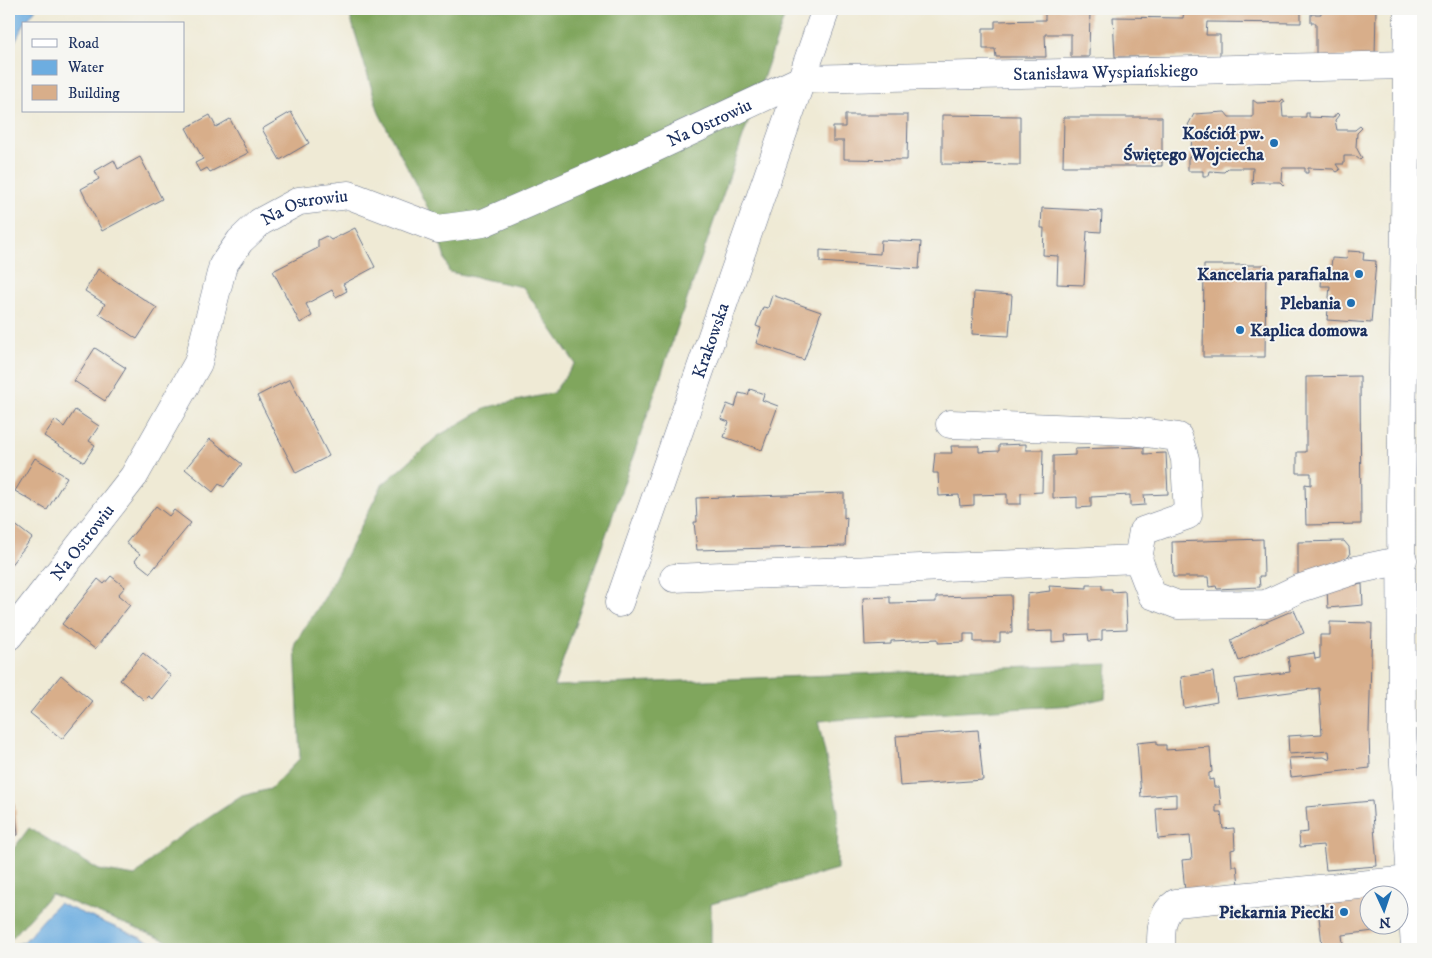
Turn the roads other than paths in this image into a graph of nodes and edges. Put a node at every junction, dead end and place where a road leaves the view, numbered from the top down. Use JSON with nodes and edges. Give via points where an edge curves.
{"nodes":[{"id":1,"x":826,"y":9,"type":"edge"},
{"id":2,"x":1408,"y":9,"type":"edge"},
{"id":3,"x":1407,"y":65,"type":"junction"},
{"id":4,"x":803,"y":79,"type":"junction"},
{"id":5,"x":1414,"y":338,"type":"edge"},
{"id":6,"x":950,"y":424,"type":"dead end"},
{"id":7,"x":1138,"y":559,"type":"junction"},
{"id":8,"x":1403,"y":560,"type":"junction"},
{"id":9,"x":674,"y":578,"type":"dead end"},
{"id":10,"x":619,"y":602,"type":"dead end"},
{"id":11,"x":9,"y":636,"type":"edge"},
{"id":12,"x":1410,"y":880,"type":"junction"},
{"id":13,"x":1161,"y":949,"type":"edge"},
{"id":14,"x":1415,"y":949,"type":"edge"}],
"edges":[{"from":1,"to":4,"type":"street","name":"Krakowska"},
{"from":2,"to":3,"type":"street"},
{"from":3,"to":4,"type":"street","name":"Stanisława Wyspiańskiego"},
{"from":3,"to":5,"type":"street"},
{"from":4,"to":10,"type":"street","name":"Krakowska"},
{"from":4,"to":11,"type":"street","name":"Na Ostrowiu","via":[[482,224],[438,229],[348,195],[299,201],[260,222],[240,241],[223,266],[198,363],[134,476]]},
{"from":5,"to":8,"type":"street","via":[[1401,507]]},
{"from":6,"to":7,"type":"street","via":[[1132,431],[1178,437],[1185,459],[1188,515],[1143,531]]},
{"from":7,"to":8,"type":"street","via":[[1152,595],[1178,605],[1266,604],[1331,578]]},
{"from":7,"to":9,"type":"street"},
{"from":8,"to":12,"type":"street","via":[[1402,730]]},
{"from":12,"to":13,"type":"street","via":[[1176,903],[1167,909],[1163,919]]},
{"from":12,"to":14,"type":"street"}]}
